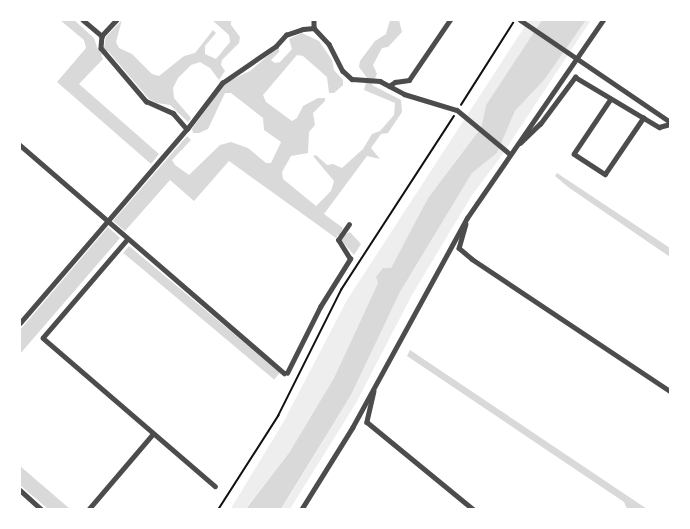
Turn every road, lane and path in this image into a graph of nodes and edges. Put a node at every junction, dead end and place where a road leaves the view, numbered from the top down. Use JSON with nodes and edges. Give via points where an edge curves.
{"nodes":[{"id":1,"x":82,"y":20,"type":"edge"},
{"id":2,"x":117,"y":20,"type":"edge"},
{"id":3,"x":314,"y":20,"type":"edge"},
{"id":4,"x":450,"y":20,"type":"edge"},
{"id":5,"x":515,"y":20,"type":"edge"},
{"id":6,"x":520,"y":20,"type":"edge"},
{"id":7,"x":603,"y":20,"type":"edge"},
{"id":8,"x":314,"y":28,"type":"junction"},
{"id":9,"x":102,"y":36,"type":"junction"},
{"id":10,"x":577,"y":58,"type":"junction"},
{"id":11,"x":389,"y":86,"type":"junction"},
{"id":12,"x":611,"y":99,"type":"junction"},
{"id":13,"x":457,"y":110,"type":"junction"},
{"id":14,"x":643,"y":118,"type":"junction"},
{"id":15,"x":670,"y":123,"type":"edge"},
{"id":16,"x":187,"y":129,"type":"junction"},
{"id":17,"x":518,"y":144,"type":"junction"},
{"id":18,"x":20,"y":145,"type":"edge"},
{"id":19,"x":510,"y":154,"type":"junction"},
{"id":20,"x":467,"y":218,"type":"junction"},
{"id":21,"x":107,"y":221,"type":"junction"},
{"id":22,"x":349,"y":224,"type":"dead end"},
{"id":23,"x":128,"y":239,"type":"junction"},
{"id":24,"x":20,"y":323,"type":"edge"},
{"id":25,"x":375,"y":385,"type":"junction"},
{"id":26,"x":670,"y":391,"type":"edge"},
{"id":27,"x":153,"y":434,"type":"junction"},
{"id":28,"x":215,"y":486,"type":"dead end"},
{"id":29,"x":20,"y":490,"type":"edge"},
{"id":30,"x":42,"y":510,"type":"edge"},
{"id":31,"x":88,"y":510,"type":"edge"},
{"id":32,"x":218,"y":510,"type":"edge"},
{"id":33,"x":301,"y":510,"type":"edge"},
{"id":34,"x":474,"y":510,"type":"edge"}],
"edges":[{"from":1,"to":9,"type":"street"},
{"from":2,"to":9,"type":"street"},
{"from":3,"to":8,"type":"street"},
{"from":4,"to":11,"type":"street","via":[[410,80]]},
{"from":5,"to":13,"type":"path"},
{"from":6,"to":10,"type":"street"},
{"from":7,"to":10,"type":"street"},
{"from":8,"to":11,"type":"street","via":[[352,79]]},
{"from":8,"to":16,"type":"street","via":[[286,35],[225,80]]},
{"from":9,"to":16,"type":"street","via":[[101,48],[146,101],[173,113]]},
{"from":10,"to":15,"type":"street"},
{"from":10,"to":17,"type":"street"},
{"from":11,"to":13,"type":"street"},
{"from":12,"to":14,"type":"street"},
{"from":12,"to":14,"type":"street","via":[[574,154],[605,174]]},
{"from":12,"to":17,"type":"street","via":[[574,77],[540,124]]},
{"from":13,"to":19,"type":"street"},
{"from":13,"to":32,"type":"path","via":[[341,290],[278,416]]},
{"from":14,"to":15,"type":"street","via":[[659,127]]},
{"from":16,"to":21,"type":"street"},
{"from":17,"to":19,"type":"street"},
{"from":18,"to":21,"type":"street"},
{"from":19,"to":20,"type":"street"},
{"from":20,"to":25,"type":"street"},
{"from":20,"to":26,"type":"street","via":[[459,248]]},
{"from":21,"to":23,"type":"street"},
{"from":21,"to":24,"type":"street"},
{"from":22,"to":23,"type":"street","via":[[338,240],[350,259],[284,373]]},
{"from":23,"to":27,"type":"street","via":[[43,338]]},
{"from":25,"to":33,"type":"street"},
{"from":25,"to":34,"type":"street","via":[[367,422]]},
{"from":27,"to":28,"type":"street"},
{"from":27,"to":31,"type":"street"},
{"from":29,"to":30,"type":"street"}]}
